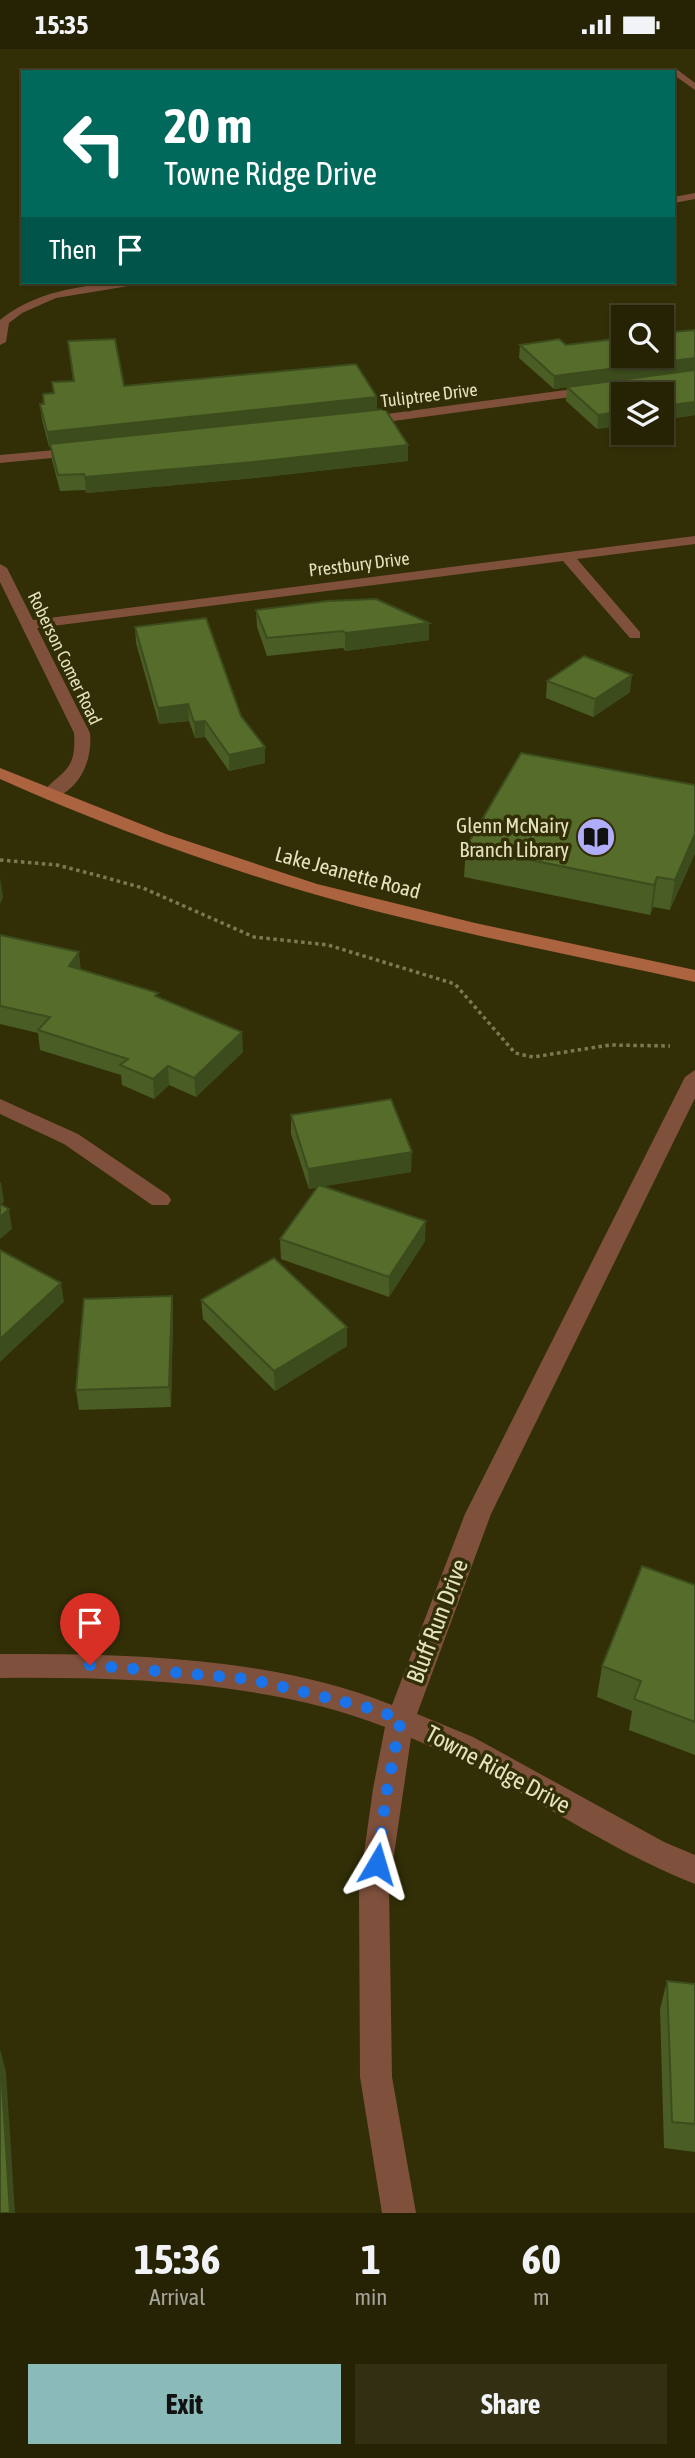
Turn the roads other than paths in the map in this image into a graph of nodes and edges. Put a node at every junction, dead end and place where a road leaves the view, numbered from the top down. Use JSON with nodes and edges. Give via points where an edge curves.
{"nodes":[{"id":1,"x":675,"y":72,"type":"edge"},
{"id":2,"x":695,"y":87,"type":"edge"},
{"id":3,"x":695,"y":196,"type":"edge"},
{"id":4,"x":675,"y":200,"type":"edge"},
{"id":5,"x":135,"y":284,"type":"edge"},
{"id":6,"x":0,"y":342,"type":"edge"},
{"id":7,"x":611,"y":388,"type":"edge"},
{"id":8,"x":344,"y":423,"type":"edge"},
{"id":9,"x":88,"y":451,"type":"edge"},
{"id":10,"x":0,"y":459,"type":"edge"},
{"id":11,"x":695,"y":540,"type":"edge"},
{"id":12,"x":567,"y":557,"type":"junction"},
{"id":13,"x":0,"y":568,"type":"edge"},
{"id":14,"x":28,"y":625,"type":"junction"},
{"id":15,"x":635,"y":635,"type":"dead end"},
{"id":16,"x":0,"y":773,"type":"edge"},
{"id":17,"x":48,"y":795,"type":"junction"},
{"id":18,"x":695,"y":976,"type":"edge"},
{"id":19,"x":695,"y":1077,"type":"edge"},
{"id":20,"x":0,"y":1106,"type":"edge"},
{"id":21,"x":160,"y":1200,"type":"dead end"},
{"id":22,"x":0,"y":1665,"type":"edge"},
{"id":23,"x":401,"y":1719,"type":"junction"},
{"id":24,"x":695,"y":1870,"type":"edge"},
{"id":25,"x":399,"y":2213,"type":"edge"}],
"edges":[{"from":1,"to":2,"type":"street"},
{"from":3,"to":4,"type":"street"},
{"from":5,"to":6,"type":"street","via":[[56,296],[23,307],[4,322]]},
{"from":7,"to":8,"type":"street","name":"Tuliptree Drive"},
{"from":9,"to":10,"type":"street"},
{"from":11,"to":12,"type":"street","name":"Prestbury Drive"},
{"from":12,"to":14,"type":"street","name":"Prestbury Drive"},
{"from":12,"to":15,"type":"street"},
{"from":13,"to":14,"type":"street","name":"Roberson Comer Road"},
{"from":14,"to":17,"type":"street","name":"Roberson Comer Road","via":[[82,733],[85,750],[71,781]]},
{"from":16,"to":17,"type":"street","name":"Lake Jeanette Road"},
{"from":17,"to":18,"type":"street","name":"Lake Jeanette Road","via":[[259,872],[370,903]]},
{"from":19,"to":23,"type":"street","name":"Bluff Run Drive","via":[[478,1514]]},
{"from":20,"to":21,"type":"street","via":[[71,1139]]},
{"from":22,"to":23,"type":"street","name":"Towne Ridge Drive","via":[[90,1665],[250,1679]]},
{"from":23,"to":24,"type":"street","name":"Towne Ridge Drive","via":[[463,1746],[653,1852]]},
{"from":23,"to":25,"type":"street","name":"Bluff Run Drive","via":[[374,1889],[376,2077]]}]}
